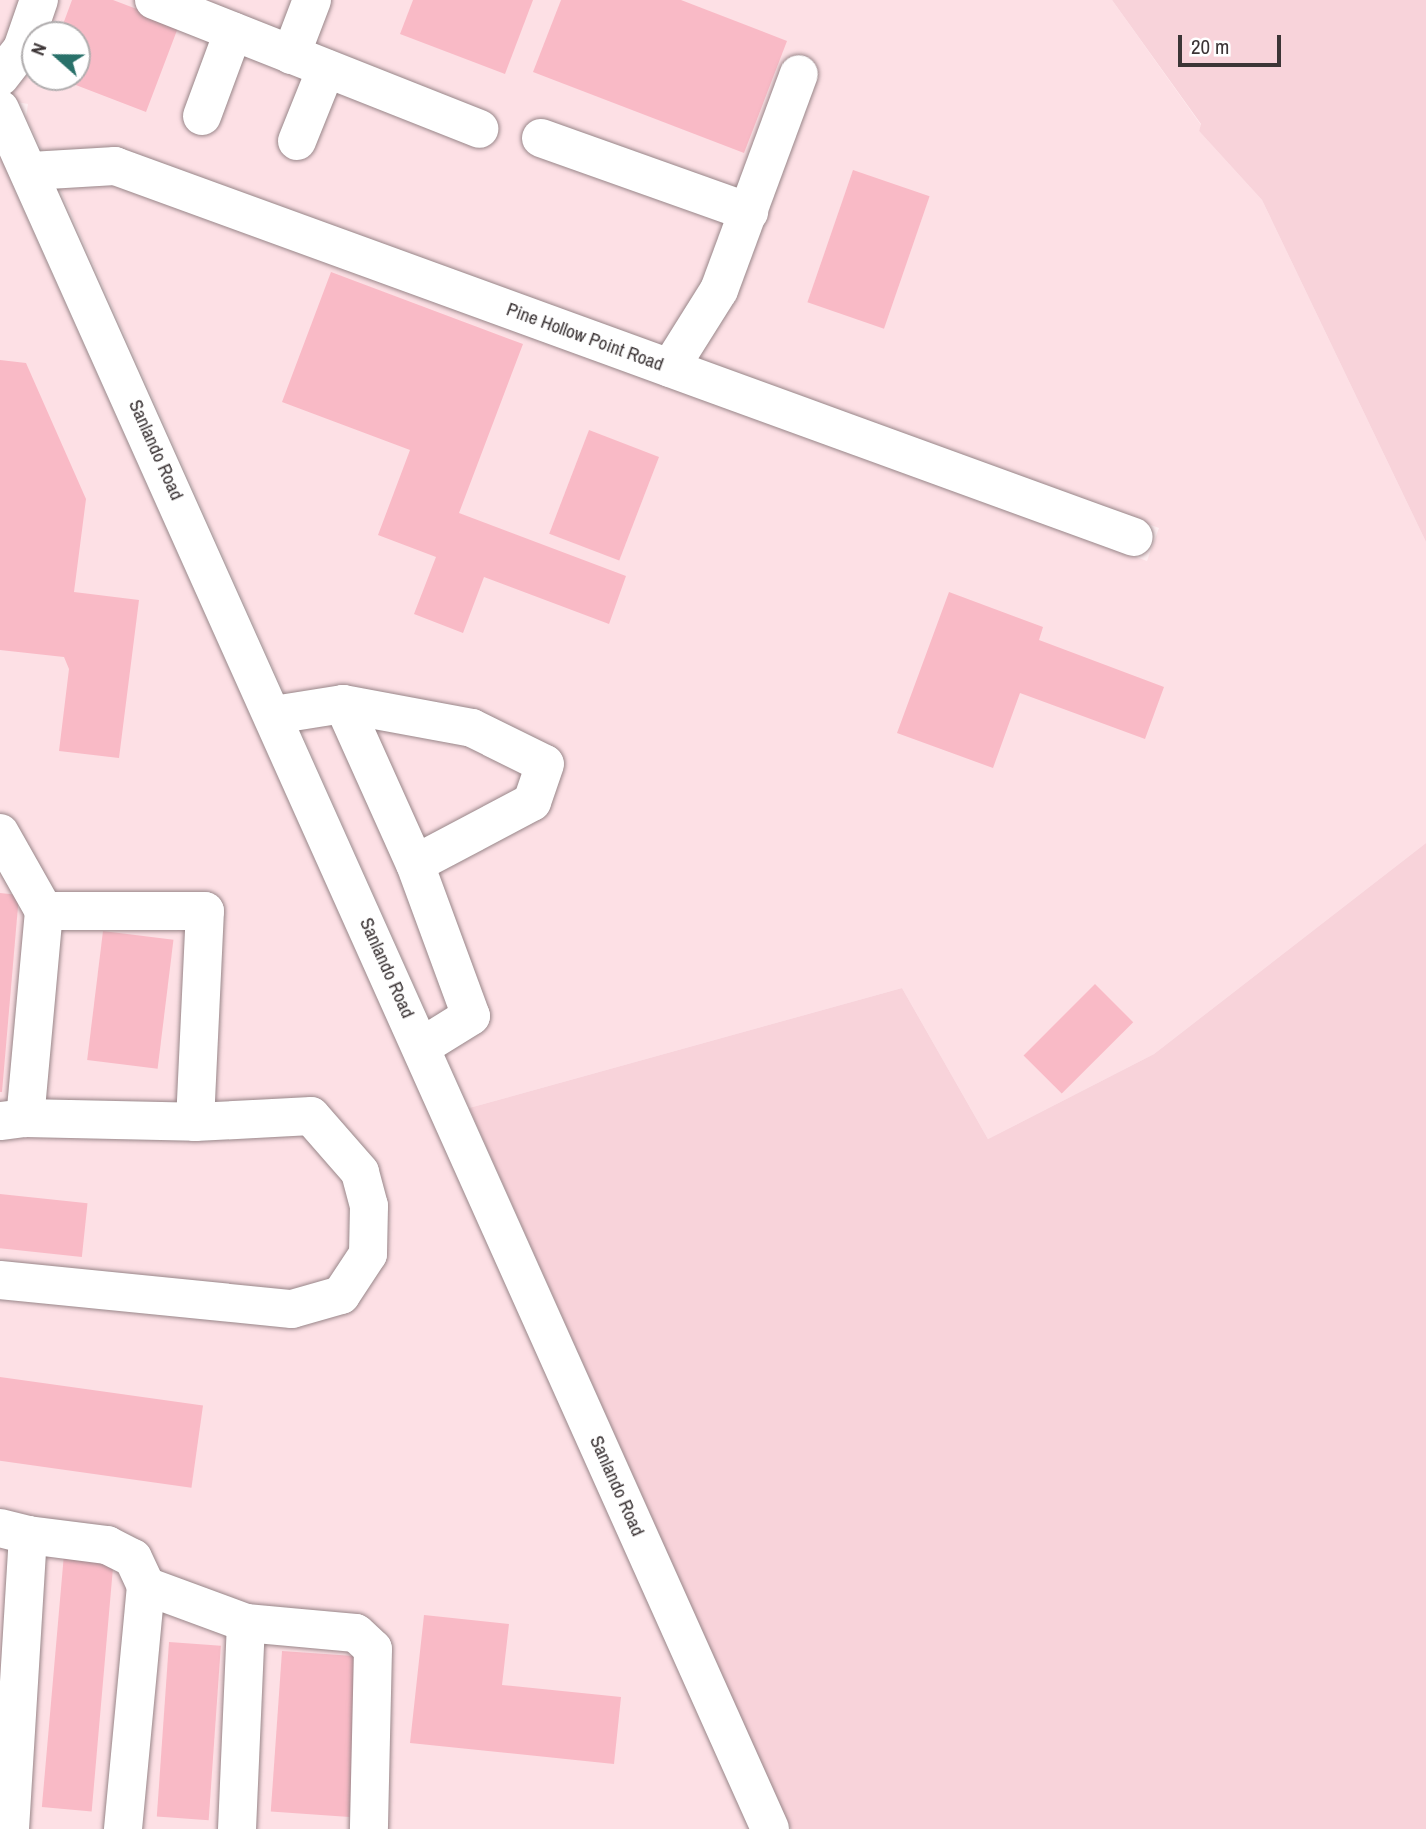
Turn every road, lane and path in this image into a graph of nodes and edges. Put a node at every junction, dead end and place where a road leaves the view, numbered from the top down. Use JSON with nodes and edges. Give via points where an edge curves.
{"nodes":[{"id":1,"x":39,"y":0,"type":"edge"},
{"id":2,"x":154,"y":0,"type":"edge"},
{"id":3,"x":313,"y":0,"type":"edge"},
{"id":4,"x":233,"y":32,"type":"junction"},
{"id":5,"x":291,"y":55,"type":"junction"},
{"id":6,"x":326,"y":69,"type":"junction"},
{"id":7,"x":799,"y":74,"type":"dead end"},
{"id":8,"x":0,"y":77,"type":"edge"},
{"id":9,"x":2,"y":114,"type":"edge"},
{"id":10,"x":202,"y":116,"type":"dead end"},
{"id":11,"x":479,"y":129,"type":"dead end"},
{"id":12,"x":541,"y":138,"type":"dead end"},
{"id":13,"x":297,"y":141,"type":"dead end"},
{"id":14,"x":31,"y":171,"type":"junction"},
{"id":15,"x":749,"y":212,"type":"junction"},
{"id":16,"x":670,"y":368,"type":"junction"},
{"id":17,"x":1134,"y":537,"type":"dead end"},
{"id":18,"x":343,"y":704,"type":"junction"},
{"id":19,"x":274,"y":715,"type":"junction"},
{"id":20,"x":0,"y":833,"type":"edge"},
{"id":21,"x":415,"y":864,"type":"junction"},
{"id":22,"x":44,"y":911,"type":"junction"},
{"id":23,"x":421,"y":1046,"type":"junction"},
{"id":24,"x":12,"y":1119,"type":"edge"},
{"id":25,"x":195,"y":1122,"type":"junction"},
{"id":26,"x":0,"y":1280,"type":"edge"},
{"id":27,"x":14,"y":1532,"type":"edge"},
{"id":28,"x":146,"y":1586,"type":"junction"},
{"id":29,"x":247,"y":1623,"type":"junction"},
{"id":30,"x":10,"y":1829,"type":"edge"},
{"id":31,"x":124,"y":1829,"type":"edge"},
{"id":32,"x":237,"y":1829,"type":"edge"},
{"id":33,"x":369,"y":1829,"type":"edge"},
{"id":34,"x":771,"y":1829,"type":"edge"}],
"edges":[{"from":1,"to":8,"type":"street","via":[[22,48]]},
{"from":2,"to":4,"type":"street"},
{"from":3,"to":5,"type":"street"},
{"from":4,"to":5,"type":"street"},
{"from":4,"to":10,"type":"street"},
{"from":5,"to":6,"type":"street"},
{"from":6,"to":11,"type":"street"},
{"from":6,"to":13,"type":"street"},
{"from":7,"to":15,"type":"street"},
{"from":9,"to":14,"type":"street","name":"Sanlando Road"},
{"from":12,"to":15,"type":"street"},
{"from":14,"to":16,"type":"street","name":"Pine Hollow Point Road","via":[[115,166]]},
{"from":14,"to":19,"type":"street","name":"Sanlando Road"},
{"from":15,"to":16,"type":"street","via":[[719,290]]},
{"from":16,"to":17,"type":"street","name":"Pine Hollow Point Road"},
{"from":18,"to":19,"type":"street"},
{"from":18,"to":21,"type":"street"},
{"from":18,"to":21,"type":"street","via":[[472,729],[545,764],[532,802]]},
{"from":19,"to":23,"type":"street","name":"Sanlando Road"},
{"from":20,"to":22,"type":"street"},
{"from":21,"to":23,"type":"street","via":[[471,1016]]},
{"from":22,"to":24,"type":"street"},
{"from":22,"to":25,"type":"street","via":[[205,911]]},
{"from":23,"to":34,"type":"street","name":"Sanlando Road"},
{"from":24,"to":25,"type":"street"},
{"from":25,"to":26,"type":"street","via":[[311,1116],[337,1142],[360,1172],[369,1206],[368,1254],[341,1294],[292,1309]]},
{"from":27,"to":28,"type":"street","via":[[107,1545],[133,1558]]},
{"from":27,"to":30,"type":"street"},
{"from":28,"to":29,"type":"street"},
{"from":28,"to":31,"type":"street"},
{"from":29,"to":32,"type":"street"},
{"from":29,"to":33,"type":"street","via":[[356,1633],[373,1649]]}]}
